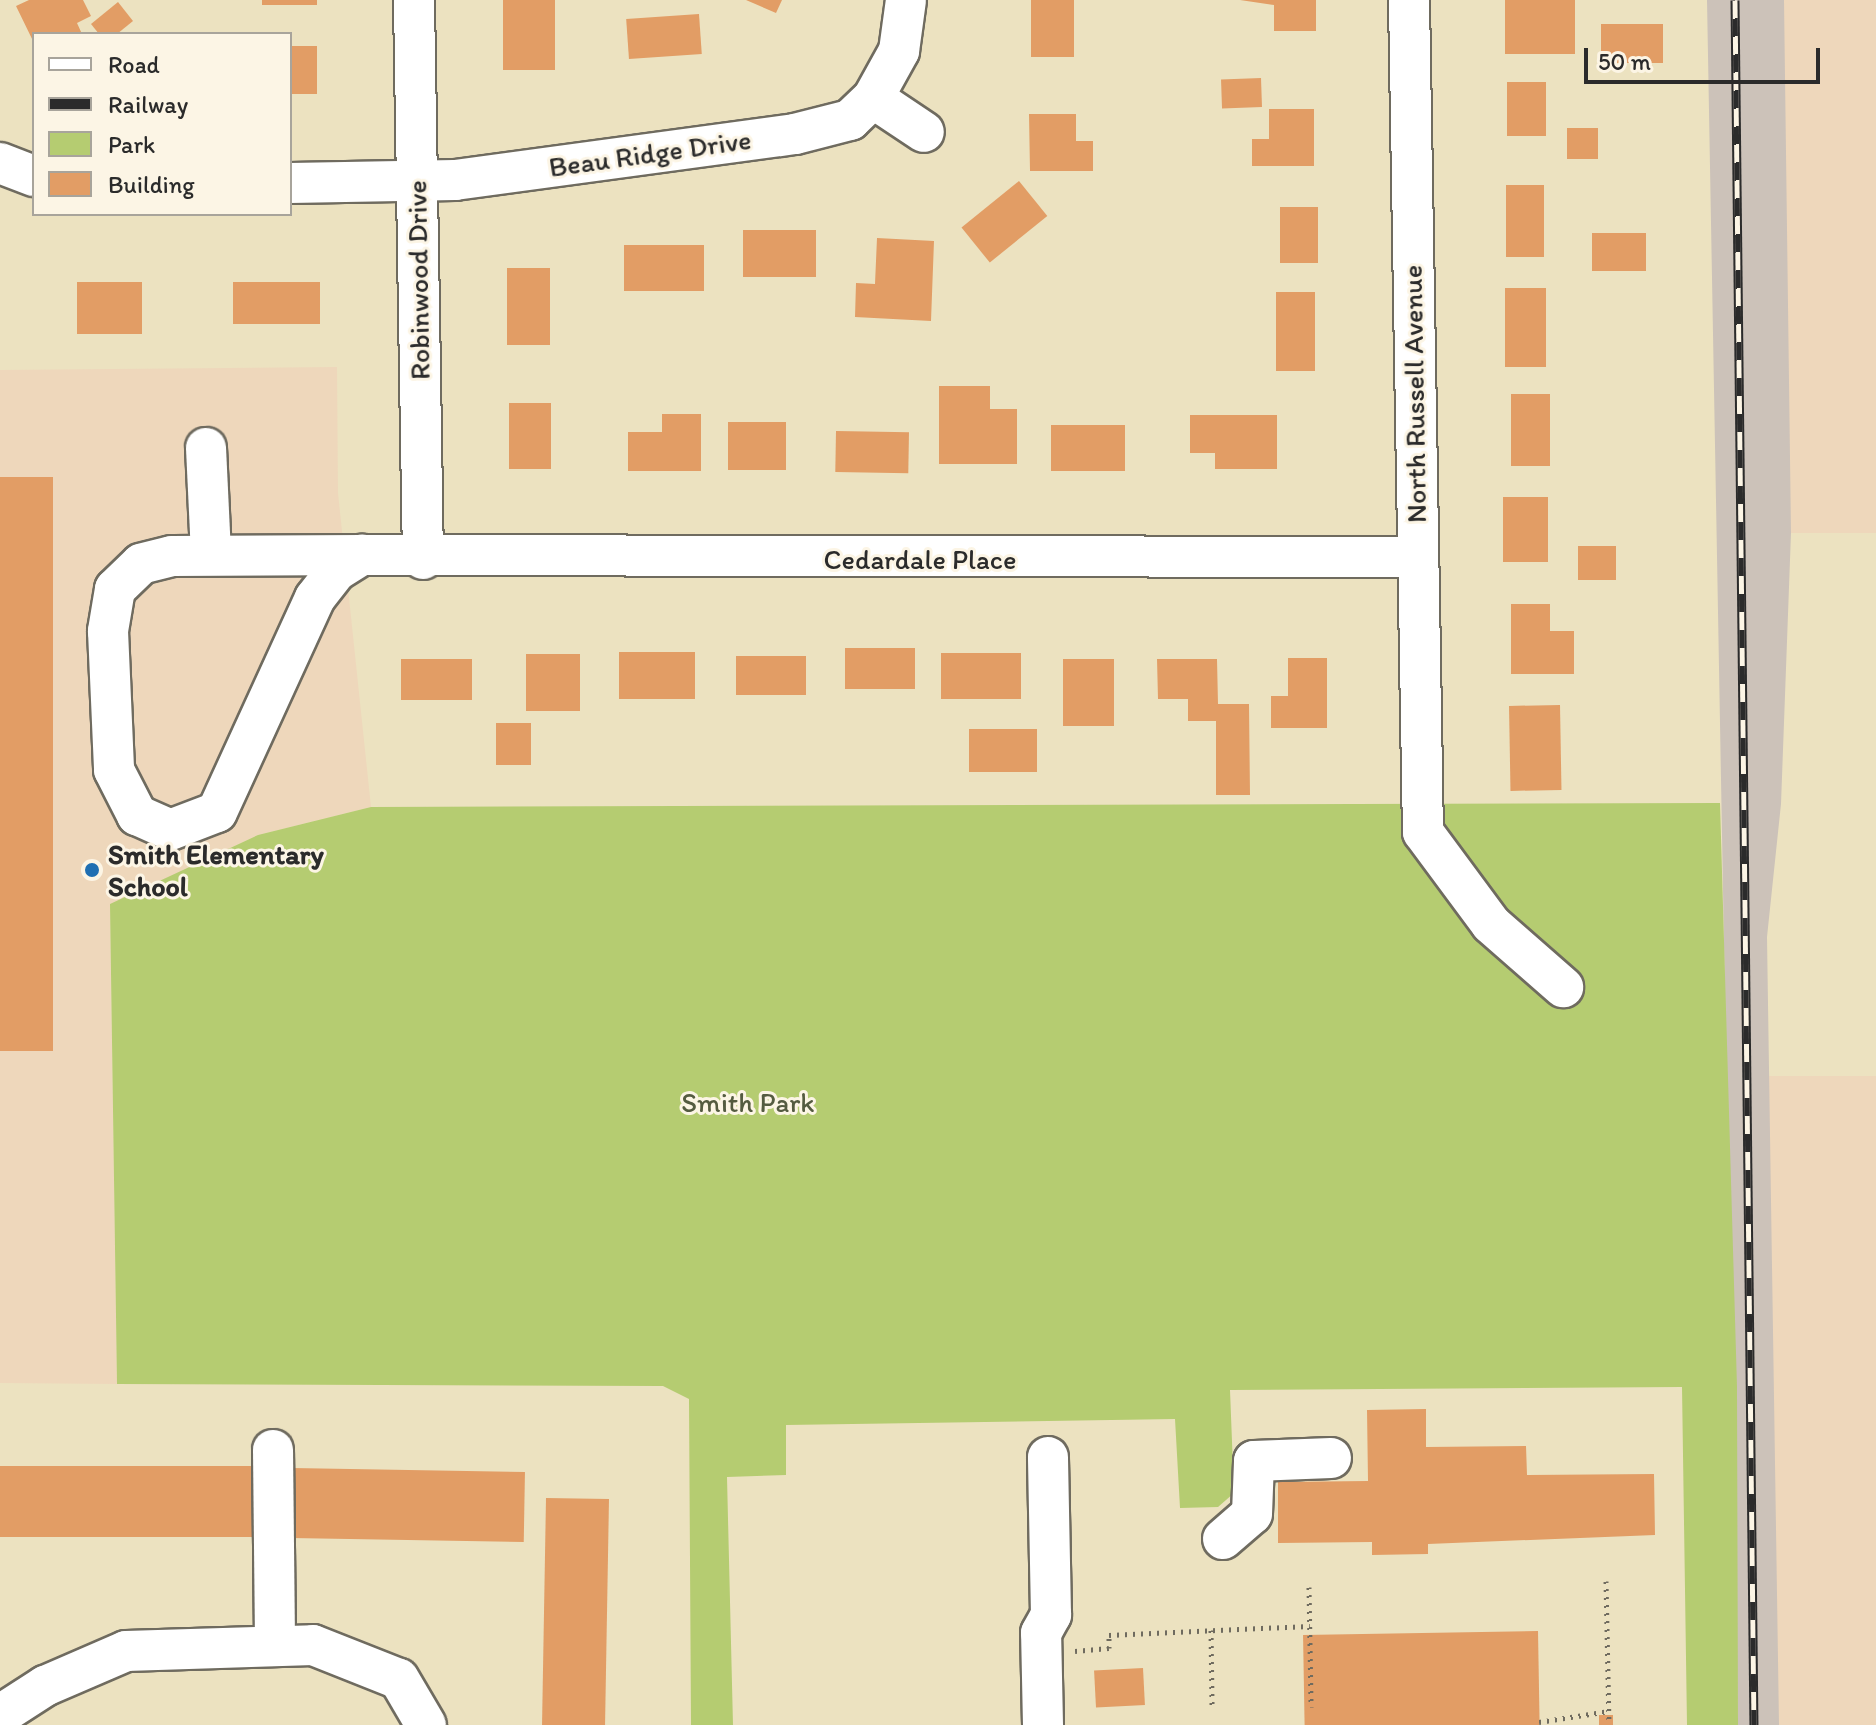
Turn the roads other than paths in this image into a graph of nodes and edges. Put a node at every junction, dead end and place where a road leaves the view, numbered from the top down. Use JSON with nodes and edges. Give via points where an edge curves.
{"nodes":[{"id":1,"x":414,"y":0,"type":"edge"},
{"id":2,"x":906,"y":0,"type":"edge"},
{"id":3,"x":1409,"y":0,"type":"edge"},
{"id":4,"x":873,"y":98,"type":"junction"},
{"id":5,"x":924,"y":132,"type":"dead end"},
{"id":6,"x":0,"y":163,"type":"edge"},
{"id":7,"x":32,"y":175,"type":"edge"},
{"id":8,"x":417,"y":180,"type":"junction"},
{"id":9,"x":292,"y":183,"type":"edge"},
{"id":10,"x":206,"y":448,"type":"dead end"},
{"id":11,"x":211,"y":554,"type":"junction"},
{"id":12,"x":362,"y":555,"type":"junction"},
{"id":13,"x":1416,"y":557,"type":"junction"},
{"id":14,"x":423,"y":559,"type":"junction"},
{"id":15,"x":1563,"y":987,"type":"dead end"},
{"id":16,"x":273,"y":1450,"type":"dead end"},
{"id":17,"x":1048,"y":1457,"type":"dead end"},
{"id":18,"x":1331,"y":1458,"type":"dead end"},
{"id":19,"x":1223,"y":1539,"type":"dead end"},
{"id":20,"x":275,"y":1646,"type":"junction"},
{"id":21,"x":0,"y":1715,"type":"edge"},
{"id":22,"x":426,"y":1725,"type":"edge"},
{"id":23,"x":1043,"y":1725,"type":"edge"}],
"edges":[{"from":1,"to":8,"type":"street","name":"Robinwood Drive"},
{"from":2,"to":4,"type":"street","name":"Beau Ridge Drive","via":[[899,51]]},
{"from":3,"to":13,"type":"street","name":"North Russell Avenue"},
{"from":4,"to":5,"type":"street"},
{"from":4,"to":8,"type":"street","name":"Beau Ridge Drive","via":[[850,120],[795,134]]},
{"from":6,"to":7,"type":"street"},
{"from":8,"to":9,"type":"street","name":"Beau Ridge Drive"},
{"from":8,"to":14,"type":"street","name":"Robinwood Drive"},
{"from":10,"to":11,"type":"street"},
{"from":11,"to":12,"type":"street","name":"Cedardale Place"},
{"from":11,"to":12,"type":"street","name":"Cedardale Place","via":[[141,564],[115,589],[108,631],[116,786],[137,815],[170,830],[207,820],[229,795],[315,598],[336,571]]},
{"from":12,"to":14,"type":"street","name":"Cedardale Place"},
{"from":13,"to":14,"type":"street","name":"Cedardale Place"},
{"from":13,"to":15,"type":"street","name":"North Russell Avenue","via":[[1423,832],[1491,924]]},
{"from":16,"to":20,"type":"street"},
{"from":17,"to":23,"type":"street","via":[[1051,1615],[1041,1654]]},
{"from":18,"to":19,"type":"street","via":[[1254,1461],[1252,1514]]},
{"from":20,"to":21,"type":"street","via":[[126,1651],[45,1686]]},
{"from":20,"to":22,"type":"street","via":[[313,1645],[399,1679]]}]}
